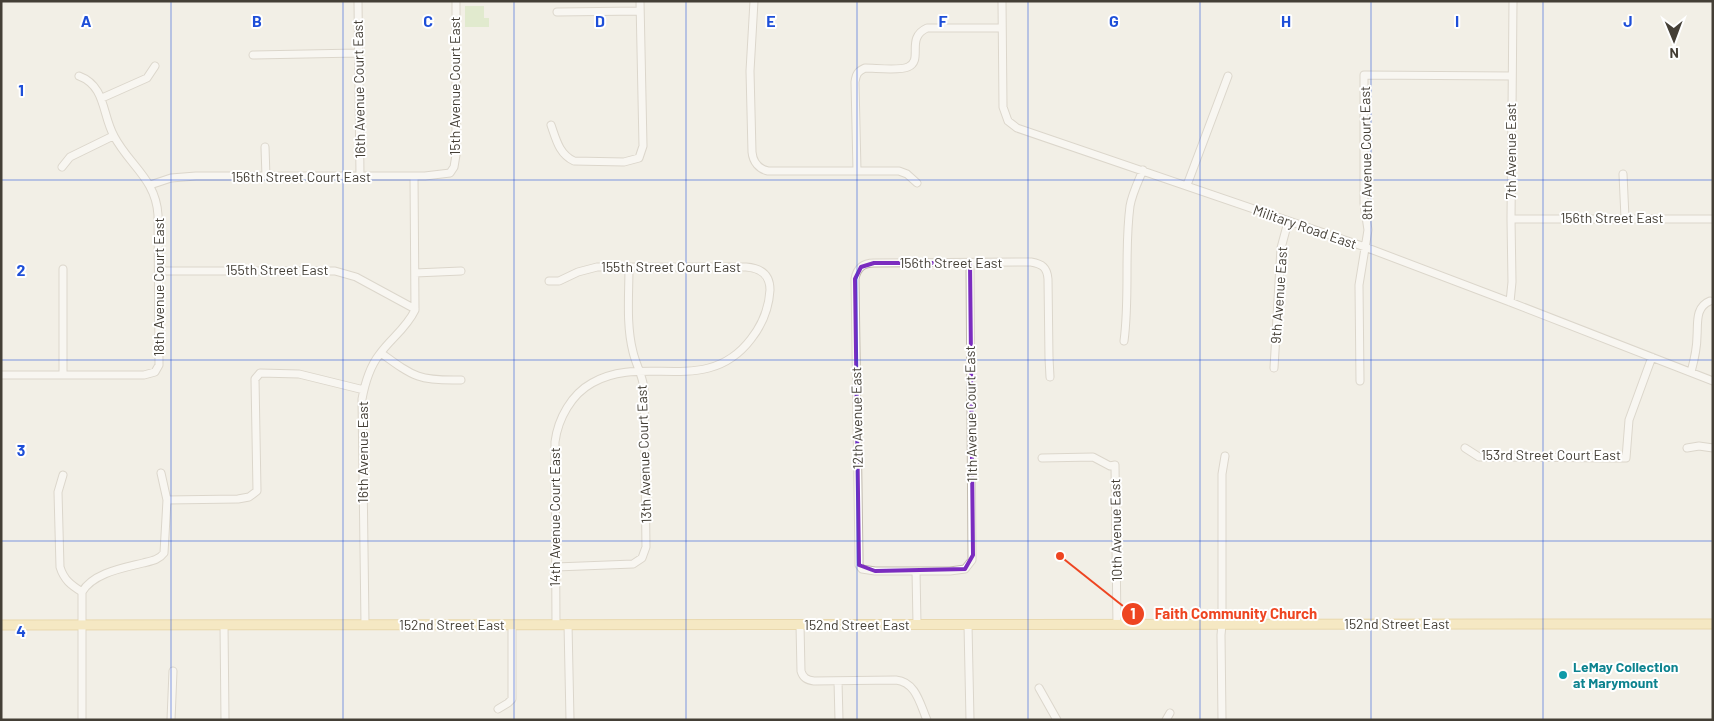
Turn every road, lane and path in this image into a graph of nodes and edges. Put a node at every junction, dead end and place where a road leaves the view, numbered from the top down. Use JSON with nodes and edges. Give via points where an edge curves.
{"nodes":[{"id":1,"x":358,"y":1,"type":"edge"},
{"id":2,"x":456,"y":1,"type":"edge"},
{"id":3,"x":640,"y":1,"type":"edge"},
{"id":4,"x":754,"y":1,"type":"edge"},
{"id":5,"x":1002,"y":1,"type":"edge"},
{"id":6,"x":1512,"y":1,"type":"edge"},
{"id":7,"x":640,"y":11,"type":"junction"},
{"id":8,"x":557,"y":12,"type":"dead end"},
{"id":9,"x":1002,"y":28,"type":"junction"},
{"id":10,"x":358,"y":53,"type":"junction"},
{"id":11,"x":253,"y":55,"type":"dead end"},
{"id":12,"x":155,"y":66,"type":"dead end"},
{"id":13,"x":79,"y":76,"type":"dead end"},
{"id":14,"x":1228,"y":76,"type":"dead end"},
{"id":15,"x":1512,"y":76,"type":"junction"},
{"id":16,"x":102,"y":98,"type":"junction"},
{"id":17,"x":551,"y":124,"type":"dead end"},
{"id":18,"x":113,"y":136,"type":"junction"},
{"id":19,"x":265,"y":147,"type":"dead end"},
{"id":20,"x":62,"y":167,"type":"dead end"},
{"id":21,"x":856,"y":170,"type":"junction"},
{"id":22,"x":1142,"y":170,"type":"junction"},
{"id":23,"x":452,"y":171,"type":"joint"},
{"id":24,"x":1624,"y":174,"type":"dead end"},
{"id":25,"x":360,"y":176,"type":"junction"},
{"id":26,"x":414,"y":176,"type":"junction"},
{"id":27,"x":266,"y":177,"type":"junction"},
{"id":28,"x":917,"y":182,"type":"dead end"},
{"id":29,"x":150,"y":185,"type":"junction"},
{"id":30,"x":1187,"y":186,"type":"junction"},
{"id":31,"x":1511,"y":218,"type":"junction"},
{"id":32,"x":1625,"y":218,"type":"junction"},
{"id":33,"x":1713,"y":218,"type":"edge"},
{"id":34,"x":1288,"y":222,"type":"junction"},
{"id":35,"x":1365,"y":247,"type":"junction"},
{"id":36,"x":970,"y":263,"type":"junction"},
{"id":37,"x":629,"y":267,"type":"junction"},
{"id":38,"x":63,"y":269,"type":"dead end"},
{"id":39,"x":859,"y":269,"type":"joint"},
{"id":40,"x":160,"y":271,"type":"junction"},
{"id":41,"x":461,"y":271,"type":"dead end"},
{"id":42,"x":415,"y":273,"type":"junction"},
{"id":43,"x":765,"y":273,"type":"joint"},
{"id":44,"x":549,"y":282,"type":"dead end"},
{"id":45,"x":1710,"y":301,"type":"dead end"},
{"id":46,"x":1510,"y":302,"type":"junction"},
{"id":47,"x":415,"y":309,"type":"junction"},
{"id":48,"x":1124,"y":341,"type":"dead end"},
{"id":49,"x":381,"y":353,"type":"junction"},
{"id":50,"x":1652,"y":357,"type":"junction"},
{"id":51,"x":1274,"y":368,"type":"dead end"},
{"id":52,"x":640,"y":372,"type":"junction"},
{"id":53,"x":1691,"y":372,"type":"junction"},
{"id":54,"x":1,"y":376,"type":"edge"},
{"id":55,"x":64,"y":376,"type":"junction"},
{"id":56,"x":1050,"y":378,"type":"dead end"},
{"id":57,"x":462,"y":380,"type":"dead end"},
{"id":58,"x":1360,"y":381,"type":"dead end"},
{"id":59,"x":1713,"y":381,"type":"edge"},
{"id":60,"x":364,"y":390,"type":"junction"},
{"id":61,"x":1465,"y":448,"type":"dead end"},
{"id":62,"x":1687,"y":448,"type":"dead end"},
{"id":63,"x":1713,"y":448,"type":"edge"},
{"id":64,"x":1225,"y":456,"type":"dead end"},
{"id":65,"x":1042,"y":458,"type":"dead end"},
{"id":66,"x":161,"y":473,"type":"dead end"},
{"id":67,"x":63,"y":475,"type":"dead end"},
{"id":68,"x":168,"y":500,"type":"junction"},
{"id":69,"x":556,"y":567,"type":"junction"},
{"id":70,"x":916,"y":571,"type":"junction"},
{"id":71,"x":82,"y":592,"type":"junction"},
{"id":72,"x":365,"y":624,"type":"junction"},
{"id":73,"x":556,"y":624,"type":"junction"},
{"id":74,"x":568,"y":624,"type":"junction"},
{"id":75,"x":916,"y":624,"type":"junction"},
{"id":76,"x":968,"y":624,"type":"junction"},
{"id":77,"x":1222,"y":624,"type":"junction"},
{"id":78,"x":1713,"y":624,"type":"edge"},
{"id":79,"x":1,"y":625,"type":"edge"},
{"id":80,"x":82,"y":625,"type":"junction"},
{"id":81,"x":224,"y":625,"type":"junction"},
{"id":82,"x":512,"y":625,"type":"junction"},
{"id":83,"x":800,"y":625,"type":"junction"},
{"id":84,"x":1117,"y":625,"type":"junction"},
{"id":85,"x":173,"y":671,"type":"dead end"},
{"id":86,"x":838,"y":681,"type":"junction"},
{"id":87,"x":1040,"y":688,"type":"dead end"},
{"id":88,"x":498,"y":708,"type":"dead end"},
{"id":89,"x":82,"y":720,"type":"edge"},
{"id":90,"x":171,"y":720,"type":"edge"},
{"id":91,"x":225,"y":720,"type":"edge"},
{"id":92,"x":570,"y":720,"type":"edge"},
{"id":93,"x":839,"y":720,"type":"edge"},
{"id":94,"x":927,"y":720,"type":"edge"},
{"id":95,"x":970,"y":720,"type":"edge"},
{"id":96,"x":1057,"y":720,"type":"edge"},
{"id":97,"x":1222,"y":720,"type":"edge"}],
"edges":[{"from":1,"to":10,"type":"street","name":"16th Avenue Court East"},
{"from":2,"to":23,"type":"street","name":"15th Avenue Court East","via":[[456,155]]},
{"from":3,"to":7,"type":"street"},
{"from":4,"to":21,"type":"street","via":[[750,71],[753,158],[760,168],[768,170]]},
{"from":5,"to":9,"type":"street","name":"Military Road East"},
{"from":6,"to":15,"type":"street","name":"7th Avenue East"},
{"from":7,"to":8,"type":"street"},
{"from":7,"to":17,"type":"street","via":[[643,146],[639,158],[624,162],[574,161],[562,151]]},
{"from":9,"to":21,"type":"street","via":[[927,28],[918,33],[915,59],[910,66],[860,70],[855,82]]},
{"from":9,"to":22,"type":"street","name":"Military Road East","via":[[1003,107],[1010,124]]},
{"from":10,"to":11,"type":"street"},
{"from":10,"to":25,"type":"street","name":"16th Avenue Court East"},
{"from":12,"to":16,"type":"street","via":[[147,78]]},
{"from":13,"to":16,"type":"street","name":"18th Avenue Court East","via":[[88,79]]},
{"from":14,"to":30,"type":"street"},
{"from":15,"to":31,"type":"street","name":"7th Avenue East"},
{"from":15,"to":35,"type":"street","name":"8th Avenue Court East","via":[[1364,74],[1364,203],[1368,230]]},
{"from":16,"to":18,"type":"street","name":"18th Avenue Court East"},
{"from":18,"to":20,"type":"street","via":[[70,157]]},
{"from":18,"to":29,"type":"street","name":"18th Avenue Court East"},
{"from":19,"to":27,"type":"street"},
{"from":21,"to":28,"type":"street","via":[[899,171]]},
{"from":22,"to":30,"type":"street","name":"Military Road East"},
{"from":22,"to":48,"type":"street","via":[[1130,206]]},
{"from":23,"to":26,"type":"street","name":"156th Street Court East","via":[[436,176]]},
{"from":24,"to":32,"type":"street"},
{"from":25,"to":26,"type":"street","name":"156th Street Court East"},
{"from":25,"to":27,"type":"street","name":"156th Street Court East"},
{"from":26,"to":42,"type":"street"},
{"from":27,"to":29,"type":"street","name":"156th Street Court East","via":[[170,178]]},
{"from":29,"to":40,"type":"street","name":"18th Avenue Court East","via":[[158,210]]},
{"from":30,"to":34,"type":"street","name":"Military Road East"},
{"from":31,"to":32,"type":"street","name":"156th Street East"},
{"from":31,"to":46,"type":"street","name":"7th Avenue East"},
{"from":32,"to":33,"type":"street","name":"156th Street East"},
{"from":34,"to":35,"type":"street","name":"Military Road East"},
{"from":34,"to":51,"type":"street","name":"9th Avenue East","via":[[1281,248]]},
{"from":35,"to":46,"type":"street","name":"Military Road East"},
{"from":35,"to":58,"type":"street","name":"8th Avenue Court East","via":[[1359,285]]},
{"from":36,"to":39,"type":"street","name":"156th Street East","via":[[874,263]]},
{"from":36,"to":56,"type":"street","name":"156th Street East","via":[[1031,262],[1044,267],[1048,279]]},
{"from":36,"to":70,"type":"street","name":"11th Avenue Court East","via":[[972,555],[965,569]]},
{"from":37,"to":43,"type":"street","name":"155th Street Court East","via":[[746,267]]},
{"from":37,"to":44,"type":"street","name":"155th Street Court East","via":[[597,267]]},
{"from":37,"to":52,"type":"street","name":"13th Avenue Court East","via":[[632,351]]},
{"from":38,"to":55,"type":"street"},
{"from":39,"to":70,"type":"street","name":"12th Avenue East","via":[[855,279],[859,558],[861,568]]},
{"from":40,"to":47,"type":"street","name":"155th Street East","via":[[335,271],[356,276]]},
{"from":40,"to":55,"type":"street","name":"18th Avenue Court East","via":[[160,359],[155,372],[128,376]]},
{"from":41,"to":42,"type":"street"},
{"from":42,"to":47,"type":"street"},
{"from":43,"to":52,"type":"street","name":"14th Avenue Court East","via":[[770,288],[764,315],[754,335],[738,353],[702,370]]},
{"from":45,"to":53,"type":"street","via":[[1700,309],[1698,316]]},
{"from":46,"to":50,"type":"street","name":"Military Road East"},
{"from":47,"to":49,"type":"street","name":"16th Avenue East","via":[[406,326]]},
{"from":49,"to":57,"type":"street","via":[[418,377]]},
{"from":49,"to":60,"type":"street","name":"16th Avenue East","via":[[367,376]]},
{"from":50,"to":53,"type":"street","name":"Military Road East"},
{"from":50,"to":61,"type":"street","name":"153rd Street Court East","via":[[1629,420],[1626,458],[1480,457]]},
{"from":52,"to":69,"type":"street","name":"14th Avenue Court East","via":[[615,374],[593,382],[577,395],[564,414],[555,442]]},
{"from":52,"to":69,"type":"street","name":"13th Avenue Court East","via":[[644,389],[644,554],[633,564]]},
{"from":53,"to":59,"type":"street","name":"Military Road East"},
{"from":54,"to":55,"type":"street"},
{"from":60,"to":68,"type":"street","via":[[300,374],[264,372],[255,379],[257,491],[238,499]]},
{"from":60,"to":72,"type":"street","name":"16th Avenue East"},
{"from":62,"to":63,"type":"street"},
{"from":64,"to":77,"type":"street","via":[[1222,474]]},
{"from":65,"to":84,"type":"street","name":"10th Avenue East","via":[[1093,457],[1110,466],[1115,465]]},
{"from":66,"to":68,"type":"street"},
{"from":67,"to":71,"type":"street","via":[[58,492],[60,567],[67,581]]},
{"from":68,"to":71,"type":"street","via":[[166,547],[162,556],[100,577]]},
{"from":69,"to":73,"type":"street","name":"14th Avenue Court East"},
{"from":70,"to":75,"type":"street"},
{"from":71,"to":80,"type":"street"},
{"from":72,"to":81,"type":"main road","name":"152nd Street East"},
{"from":72,"to":82,"type":"main road","name":"152nd Street East"},
{"from":73,"to":74,"type":"main road","name":"152nd Street East"},
{"from":73,"to":82,"type":"main road","name":"152nd Street East"},
{"from":74,"to":83,"type":"main road","name":"152nd Street East"},
{"from":74,"to":92,"type":"street"},
{"from":75,"to":76,"type":"main road","name":"152nd Street East"},
{"from":75,"to":83,"type":"main road","name":"152nd Street East"},
{"from":76,"to":84,"type":"main road","name":"152nd Street East"},
{"from":76,"to":95,"type":"street"},
{"from":77,"to":78,"type":"main road","name":"152nd Street East"},
{"from":77,"to":84,"type":"main road","name":"152nd Street East"},
{"from":77,"to":97,"type":"street"},
{"from":79,"to":80,"type":"main road","name":"152nd Street East"},
{"from":80,"to":81,"type":"main road","name":"152nd Street East"},
{"from":80,"to":89,"type":"street"},
{"from":81,"to":91,"type":"street"},
{"from":82,"to":88,"type":"street","via":[[512,698],[508,704]]},
{"from":83,"to":86,"type":"street","via":[[802,674],[814,681]]},
{"from":85,"to":90,"type":"street"},
{"from":86,"to":93,"type":"street"},
{"from":86,"to":94,"type":"street","via":[[906,682],[915,692]]},
{"from":87,"to":96,"type":"street"}]}
